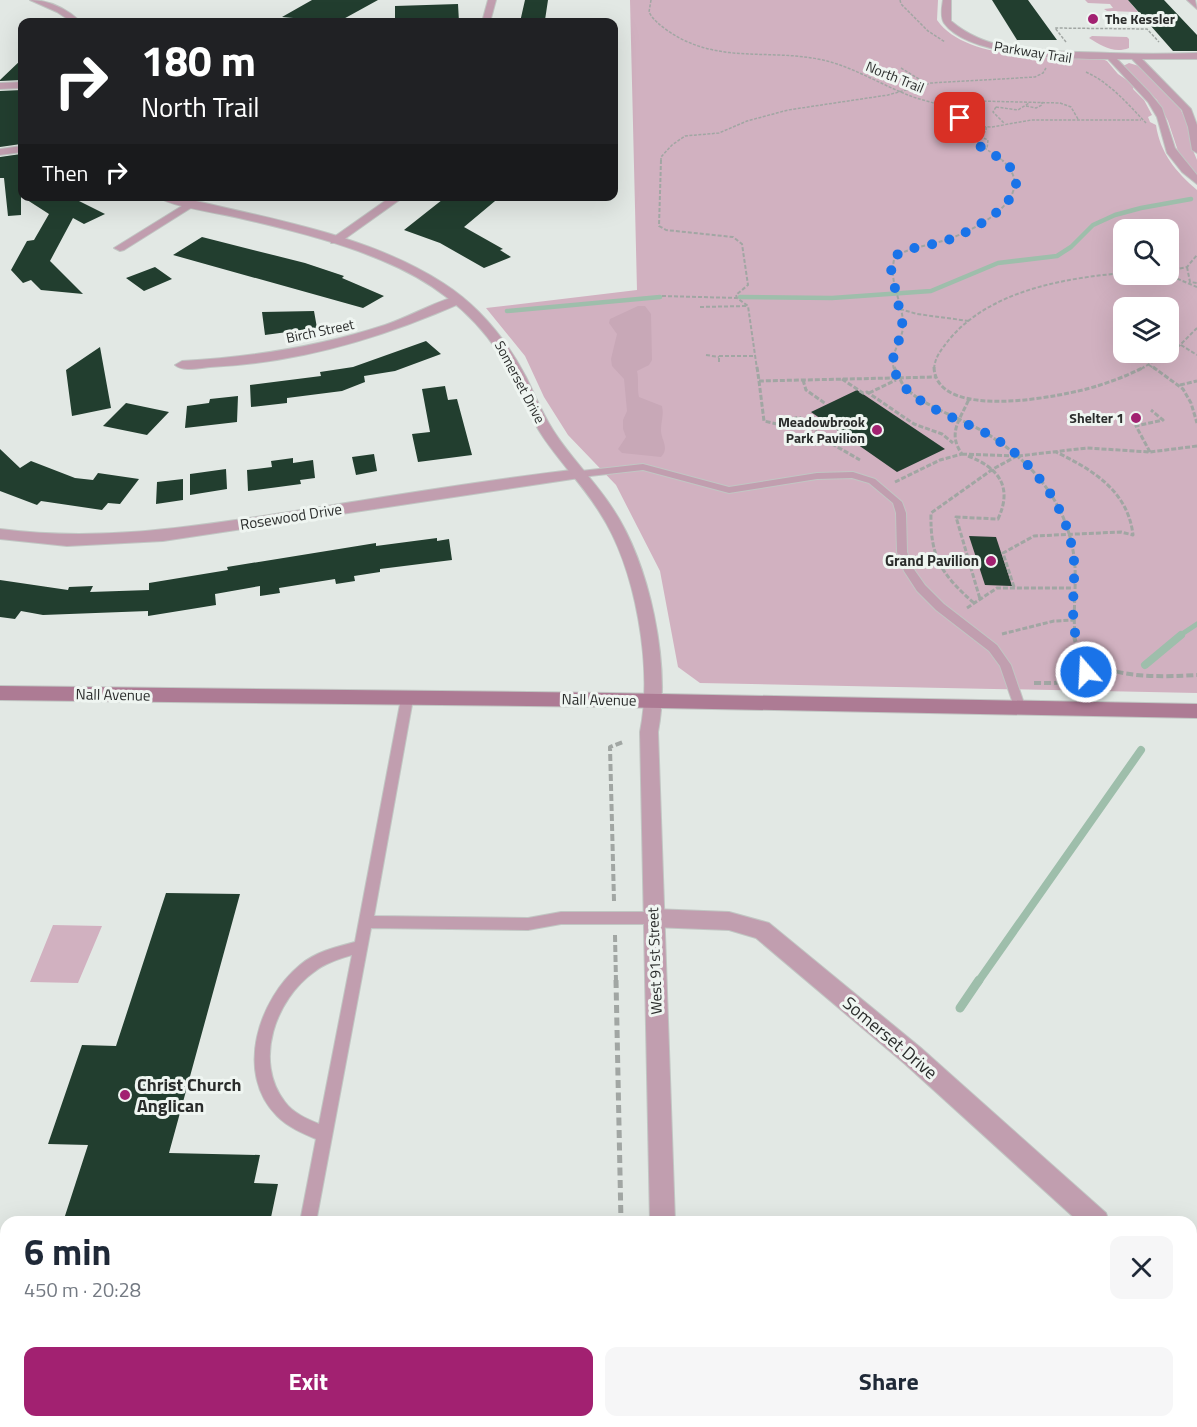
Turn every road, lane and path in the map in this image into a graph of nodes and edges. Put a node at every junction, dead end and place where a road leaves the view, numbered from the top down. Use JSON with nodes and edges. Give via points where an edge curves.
{"nodes":[{"id":1,"x":34,"y":0,"type":"edge"},
{"id":2,"x":492,"y":0,"type":"edge"},
{"id":3,"x":651,"y":0,"type":"edge"},
{"id":4,"x":900,"y":0,"type":"edge"},
{"id":5,"x":947,"y":0,"type":"edge"},
{"id":6,"x":1191,"y":0,"type":"edge"},
{"id":7,"x":1197,"y":7,"type":"edge"},
{"id":8,"x":71,"y":18,"type":"edge"},
{"id":9,"x":487,"y":18,"type":"edge"},
{"id":10,"x":1161,"y":44,"type":"dead end"},
{"id":11,"x":952,"y":45,"type":"dead end"},
{"id":12,"x":1071,"y":49,"type":"dead end"},
{"id":13,"x":1109,"y":55,"type":"junction"},
{"id":14,"x":1134,"y":56,"type":"junction"},
{"id":15,"x":1197,"y":56,"type":"edge"},
{"id":16,"x":1042,"y":64,"type":"dead end"},
{"id":17,"x":901,"y":68,"type":"dead end"},
{"id":18,"x":1086,"y":72,"type":"dead end"},
{"id":19,"x":928,"y":84,"type":"junction"},
{"id":20,"x":18,"y":85,"type":"edge"},
{"id":21,"x":0,"y":86,"type":"edge"},
{"id":22,"x":901,"y":92,"type":"junction"},
{"id":23,"x":980,"y":101,"type":"dead end"},
{"id":24,"x":1041,"y":102,"type":"junction"},
{"id":25,"x":1001,"y":103,"type":"junction"},
{"id":26,"x":1029,"y":103,"type":"junction"},
{"id":27,"x":996,"y":106,"type":"junction"},
{"id":28,"x":1026,"y":106,"type":"junction"},
{"id":29,"x":1078,"y":119,"type":"junction"},
{"id":30,"x":1142,"y":120,"type":"junction"},
{"id":31,"x":1004,"y":124,"type":"junction"},
{"id":32,"x":966,"y":126,"type":"junction"},
{"id":33,"x":985,"y":126,"type":"junction"},
{"id":34,"x":1150,"y":126,"type":"dead end"},
{"id":35,"x":987,"y":149,"type":"junction"},
{"id":36,"x":18,"y":150,"type":"edge"},
{"id":37,"x":1197,"y":150,"type":"edge"},
{"id":38,"x":0,"y":152,"type":"edge"},
{"id":39,"x":1197,"y":181,"type":"edge"},
{"id":40,"x":179,"y":201,"type":"edge"},
{"id":41,"x":393,"y":201,"type":"edge"},
{"id":42,"x":190,"y":204,"type":"junction"},
{"id":43,"x":335,"y":241,"type":"junction"},
{"id":44,"x":120,"y":248,"type":"dead end"},
{"id":45,"x":1197,"y":255,"type":"edge"},
{"id":46,"x":1187,"y":267,"type":"junction"},
{"id":47,"x":1179,"y":269,"type":"edge"},
{"id":48,"x":1113,"y":274,"type":"edge"},
{"id":49,"x":1179,"y":278,"type":"edge"},
{"id":50,"x":1190,"y":282,"type":"junction"},
{"id":51,"x":1197,"y":285,"type":"edge"},
{"id":52,"x":662,"y":296,"type":"dead end"},
{"id":53,"x":737,"y":298,"type":"junction"},
{"id":54,"x":457,"y":300,"type":"junction"},
{"id":55,"x":748,"y":306,"type":"junction"},
{"id":56,"x":700,"y":307,"type":"dead end"},
{"id":57,"x":900,"y":309,"type":"junction"},
{"id":58,"x":970,"y":321,"type":"junction"},
{"id":59,"x":1197,"y":328,"type":"edge"},
{"id":60,"x":1181,"y":345,"type":"junction"},
{"id":61,"x":705,"y":355,"type":"dead end"},
{"id":62,"x":1197,"y":355,"type":"edge"},
{"id":63,"x":755,"y":356,"type":"junction"},
{"id":64,"x":719,"y":357,"type":"junction"},
{"id":65,"x":719,"y":362,"type":"dead end"},
{"id":66,"x":182,"y":365,"type":"dead end"},
{"id":67,"x":1148,"y":365,"type":"junction"},
{"id":68,"x":936,"y":377,"type":"junction"},
{"id":69,"x":899,"y":378,"type":"junction"},
{"id":70,"x":842,"y":379,"type":"junction"},
{"id":71,"x":803,"y":380,"type":"junction"},
{"id":72,"x":759,"y":381,"type":"junction"},
{"id":73,"x":1197,"y":381,"type":"edge"},
{"id":74,"x":1179,"y":385,"type":"junction"},
{"id":75,"x":869,"y":393,"type":"junction"},
{"id":76,"x":969,"y":399,"type":"junction"},
{"id":77,"x":826,"y":404,"type":"dead end"},
{"id":78,"x":1151,"y":410,"type":"dead end"},
{"id":79,"x":959,"y":420,"type":"junction"},
{"id":80,"x":1197,"y":423,"type":"edge"},
{"id":81,"x":954,"y":443,"type":"junction"},
{"id":82,"x":1197,"y":446,"type":"edge"},
{"id":83,"x":1056,"y":452,"type":"junction"},
{"id":84,"x":1150,"y":452,"type":"junction"},
{"id":85,"x":962,"y":454,"type":"junction"},
{"id":86,"x":1018,"y":456,"type":"junction"},
{"id":87,"x":865,"y":464,"type":"dead end"},
{"id":88,"x":993,"y":469,"type":"junction"},
{"id":89,"x":581,"y":474,"type":"junction"},
{"id":90,"x":886,"y":479,"type":"dead end"},
{"id":91,"x":0,"y":534,"type":"edge"},
{"id":92,"x":1068,"y":535,"type":"junction"},
{"id":93,"x":1014,"y":587,"type":"junction"},
{"id":94,"x":1074,"y":588,"type":"junction"},
{"id":95,"x":980,"y":599,"type":"junction"},
{"id":96,"x":974,"y":603,"type":"junction"},
{"id":97,"x":964,"y":610,"type":"dead end"},
{"id":98,"x":1075,"y":620,"type":"junction"},
{"id":99,"x":999,"y":635,"type":"dead end"},
{"id":100,"x":1088,"y":657,"type":"junction"},
{"id":101,"x":1197,"y":675,"type":"edge"},
{"id":102,"x":1034,"y":683,"type":"dead end"},
{"id":103,"x":0,"y":693,"type":"edge"},
{"id":104,"x":407,"y":699,"type":"junction"},
{"id":105,"x":654,"y":701,"type":"junction"},
{"id":106,"x":1020,"y":709,"type":"junction"},
{"id":107,"x":1197,"y":711,"type":"edge"},
{"id":108,"x":623,"y":742,"type":"dead end"},
{"id":109,"x":615,"y":918,"type":"junction"},
{"id":110,"x":653,"y":918,"type":"junction"},
{"id":111,"x":366,"y":922,"type":"junction"},
{"id":112,"x":361,"y":946,"type":"junction"},
{"id":113,"x":325,"y":1135,"type":"junction"},
{"id":114,"x":309,"y":1216,"type":"edge"},
{"id":115,"x":621,"y":1216,"type":"edge"},
{"id":116,"x":663,"y":1216,"type":"edge"},
{"id":117,"x":1090,"y":1216,"type":"edge"}],
"edges":[{"from":1,"to":8,"type":"street"},
{"from":2,"to":9,"type":"street"},
{"from":3,"to":22,"type":"path","name":"North Trail","via":[[651,17],[677,37],[702,49],[822,60]]},
{"from":4,"to":11,"type":"path","via":[[928,31]]},
{"from":5,"to":13,"type":"street","via":[[948,23],[975,40],[1034,53]]},
{"from":6,"to":7,"type":"street"},
{"from":10,"to":12,"type":"path","via":[[1148,29],[1055,28]]},
{"from":13,"to":14,"type":"street"},
{"from":13,"to":39,"type":"street","via":[[1153,102],[1170,148]]},
{"from":14,"to":15,"type":"street"},
{"from":14,"to":37,"type":"street","via":[[1186,109]]},
{"from":16,"to":19,"type":"path","name":"Parkway Trail","via":[[1047,65],[1043,73],[1029,78]]},
{"from":17,"to":19,"type":"path"},
{"from":18,"to":30,"type":"path","name":"Parkway Trail","via":[[1117,93]]},
{"from":19,"to":22,"type":"path"},
{"from":20,"to":21,"type":"street"},
{"from":22,"to":32,"type":"path","name":"North Trail","via":[[943,107]]},
{"from":22,"to":53,"type":"path","via":[[808,106],[747,121],[719,133],[685,136],[661,157],[659,226],[733,237],[742,244],[748,285]]},
{"from":23,"to":25,"type":"path"},
{"from":24,"to":26,"type":"path"},
{"from":24,"to":28,"type":"path","via":[[1036,108]]},
{"from":24,"to":29,"type":"path","via":[[1067,105]]},
{"from":25,"to":26,"type":"path"},
{"from":25,"to":27,"type":"path"},
{"from":26,"to":28,"type":"path"},
{"from":27,"to":28,"type":"path","via":[[1017,110]]},
{"from":27,"to":31,"type":"path","via":[[993,112]]},
{"from":29,"to":30,"type":"path"},
{"from":29,"to":31,"type":"path"},
{"from":30,"to":34,"type":"path","name":"Parkway Trail"},
{"from":31,"to":33,"type":"path"},
{"from":32,"to":33,"type":"path"},
{"from":32,"to":35,"type":"path","name":"North Trail","via":[[971,138]]},
{"from":33,"to":35,"type":"path","via":[[986,131],[979,136],[988,140]]},
{"from":35,"to":57,"type":"path","name":"North Trail","via":[[1008,164],[1016,180],[1009,201],[965,234],[898,254],[892,261]]},
{"from":36,"to":38,"type":"street"},
{"from":40,"to":42,"type":"street","name":"Somerset Drive"},
{"from":41,"to":43,"type":"street"},
{"from":42,"to":43,"type":"street","name":"Somerset Drive"},
{"from":42,"to":44,"type":"street"},
{"from":43,"to":54,"type":"street","name":"Somerset Drive","via":[[415,271]]},
{"from":45,"to":46,"type":"path"},
{"from":46,"to":47,"type":"path"},
{"from":46,"to":50,"type":"path"},
{"from":48,"to":58,"type":"path","via":[[1079,278],[1031,291]]},
{"from":49,"to":50,"type":"path"},
{"from":50,"to":51,"type":"path"},
{"from":52,"to":53,"type":"path"},
{"from":53,"to":55,"type":"path"},
{"from":54,"to":66,"type":"street","name":"Birch Street","via":[[397,326],[333,346]]},
{"from":54,"to":89,"type":"street","name":"Somerset Drive","via":[[488,327],[502,346],[545,429]]},
{"from":55,"to":56,"type":"path"},
{"from":55,"to":63,"type":"path"},
{"from":57,"to":58,"type":"path","via":[[920,316]]},
{"from":57,"to":69,"type":"path","name":"North Trail","via":[[903,327],[892,362]]},
{"from":58,"to":68,"type":"path","via":[[948,339],[937,355]]},
{"from":59,"to":60,"type":"path"},
{"from":60,"to":62,"type":"path"},
{"from":60,"to":67,"type":"path"},
{"from":61,"to":64,"type":"path"},
{"from":63,"to":64,"type":"path"},
{"from":63,"to":72,"type":"path"},
{"from":64,"to":65,"type":"path"},
{"from":67,"to":74,"type":"path"},
{"from":67,"to":76,"type":"path","via":[[1055,397],[1006,402]]},
{"from":68,"to":69,"type":"path"},
{"from":68,"to":76,"type":"path","via":[[943,387]]},
{"from":69,"to":70,"type":"path"},
{"from":69,"to":75,"type":"path"},
{"from":69,"to":79,"type":"path","via":[[917,398]]},
{"from":70,"to":71,"type":"path"},
{"from":70,"to":75,"type":"path"},
{"from":71,"to":72,"type":"path"},
{"from":71,"to":77,"type":"path","via":[[806,390]]},
{"from":72,"to":87,"type":"path","via":[[764,421],[779,424],[799,417],[827,441]]},
{"from":73,"to":74,"type":"path"},
{"from":74,"to":80,"type":"path","via":[[1190,398]]},
{"from":75,"to":81,"type":"path","via":[[914,424]]},
{"from":76,"to":79,"type":"path"},
{"from":78,"to":84,"type":"path","via":[[1163,420],[1136,426]]},
{"from":79,"to":81,"type":"path"},
{"from":79,"to":86,"type":"path"},
{"from":81,"to":85,"type":"path"},
{"from":82,"to":84,"type":"path"},
{"from":83,"to":84,"type":"path","via":[[1087,448]]},
{"from":83,"to":86,"type":"path"},
{"from":83,"to":92,"type":"path","via":[[1110,486],[1124,501],[1134,522],[1133,535]]},
{"from":85,"to":86,"type":"path"},
{"from":85,"to":88,"type":"path","via":[[980,459]]},
{"from":85,"to":90,"type":"path","via":[[893,483]]},
{"from":86,"to":88,"type":"path"},
{"from":86,"to":92,"type":"path","via":[[1052,496]]},
{"from":88,"to":95,"type":"path","via":[[1006,495],[1005,508],[998,519],[956,517]]},
{"from":88,"to":96,"type":"path","via":[[931,513],[933,556],[955,587]]},
{"from":89,"to":91,"type":"street","name":"Rosewood Drive","via":[[169,536],[92,543]]},
{"from":89,"to":105,"type":"street","name":"Somerset Drive","via":[[614,522],[641,591]]},
{"from":89,"to":106,"type":"lane","via":[[643,467],[729,490],[817,476],[853,475],[872,482],[897,502],[902,552],[921,588],[993,648],[1005,665]]},
{"from":92,"to":93,"type":"path","via":[[1034,536],[1003,553]]},
{"from":92,"to":94,"type":"path","via":[[1074,561]]},
{"from":93,"to":94,"type":"path"},
{"from":93,"to":95,"type":"path","via":[[997,588]]},
{"from":94,"to":98,"type":"path"},
{"from":95,"to":96,"type":"path"},
{"from":96,"to":97,"type":"path"},
{"from":98,"to":99,"type":"path","via":[[1054,621]]},
{"from":98,"to":100,"type":"path","via":[[1077,646]]},
{"from":100,"to":101,"type":"path","via":[[1126,674]]},
{"from":100,"to":102,"type":"path","via":[[1086,672],[1078,680]]},
{"from":103,"to":104,"type":"main road","name":"Nall Avenue"},
{"from":104,"to":105,"type":"main road","name":"Nall Avenue"},
{"from":104,"to":111,"type":"lane"},
{"from":105,"to":106,"type":"main road","name":"Nall Avenue"},
{"from":105,"to":110,"type":"street","name":"West 91st Street","via":[[649,732]]},
{"from":106,"to":107,"type":"main road","name":"Nall Avenue"},
{"from":108,"to":109,"type":"path","via":[[610,747]]},
{"from":109,"to":110,"type":"lane"},
{"from":109,"to":111,"type":"lane","via":[[561,918],[528,924]]},
{"from":109,"to":115,"type":"path"},
{"from":110,"to":116,"type":"street","name":"West 91st Street"},
{"from":110,"to":117,"type":"street","name":"Somerset Drive","via":[[729,921],[762,930],[913,1056]]},
{"from":111,"to":112,"type":"lane"},
{"from":112,"to":113,"type":"lane"},
{"from":112,"to":113,"type":"lane","via":[[318,961],[297,976],[274,1009],[263,1047],[262,1064],[278,1107]]},
{"from":113,"to":114,"type":"lane"}]}
